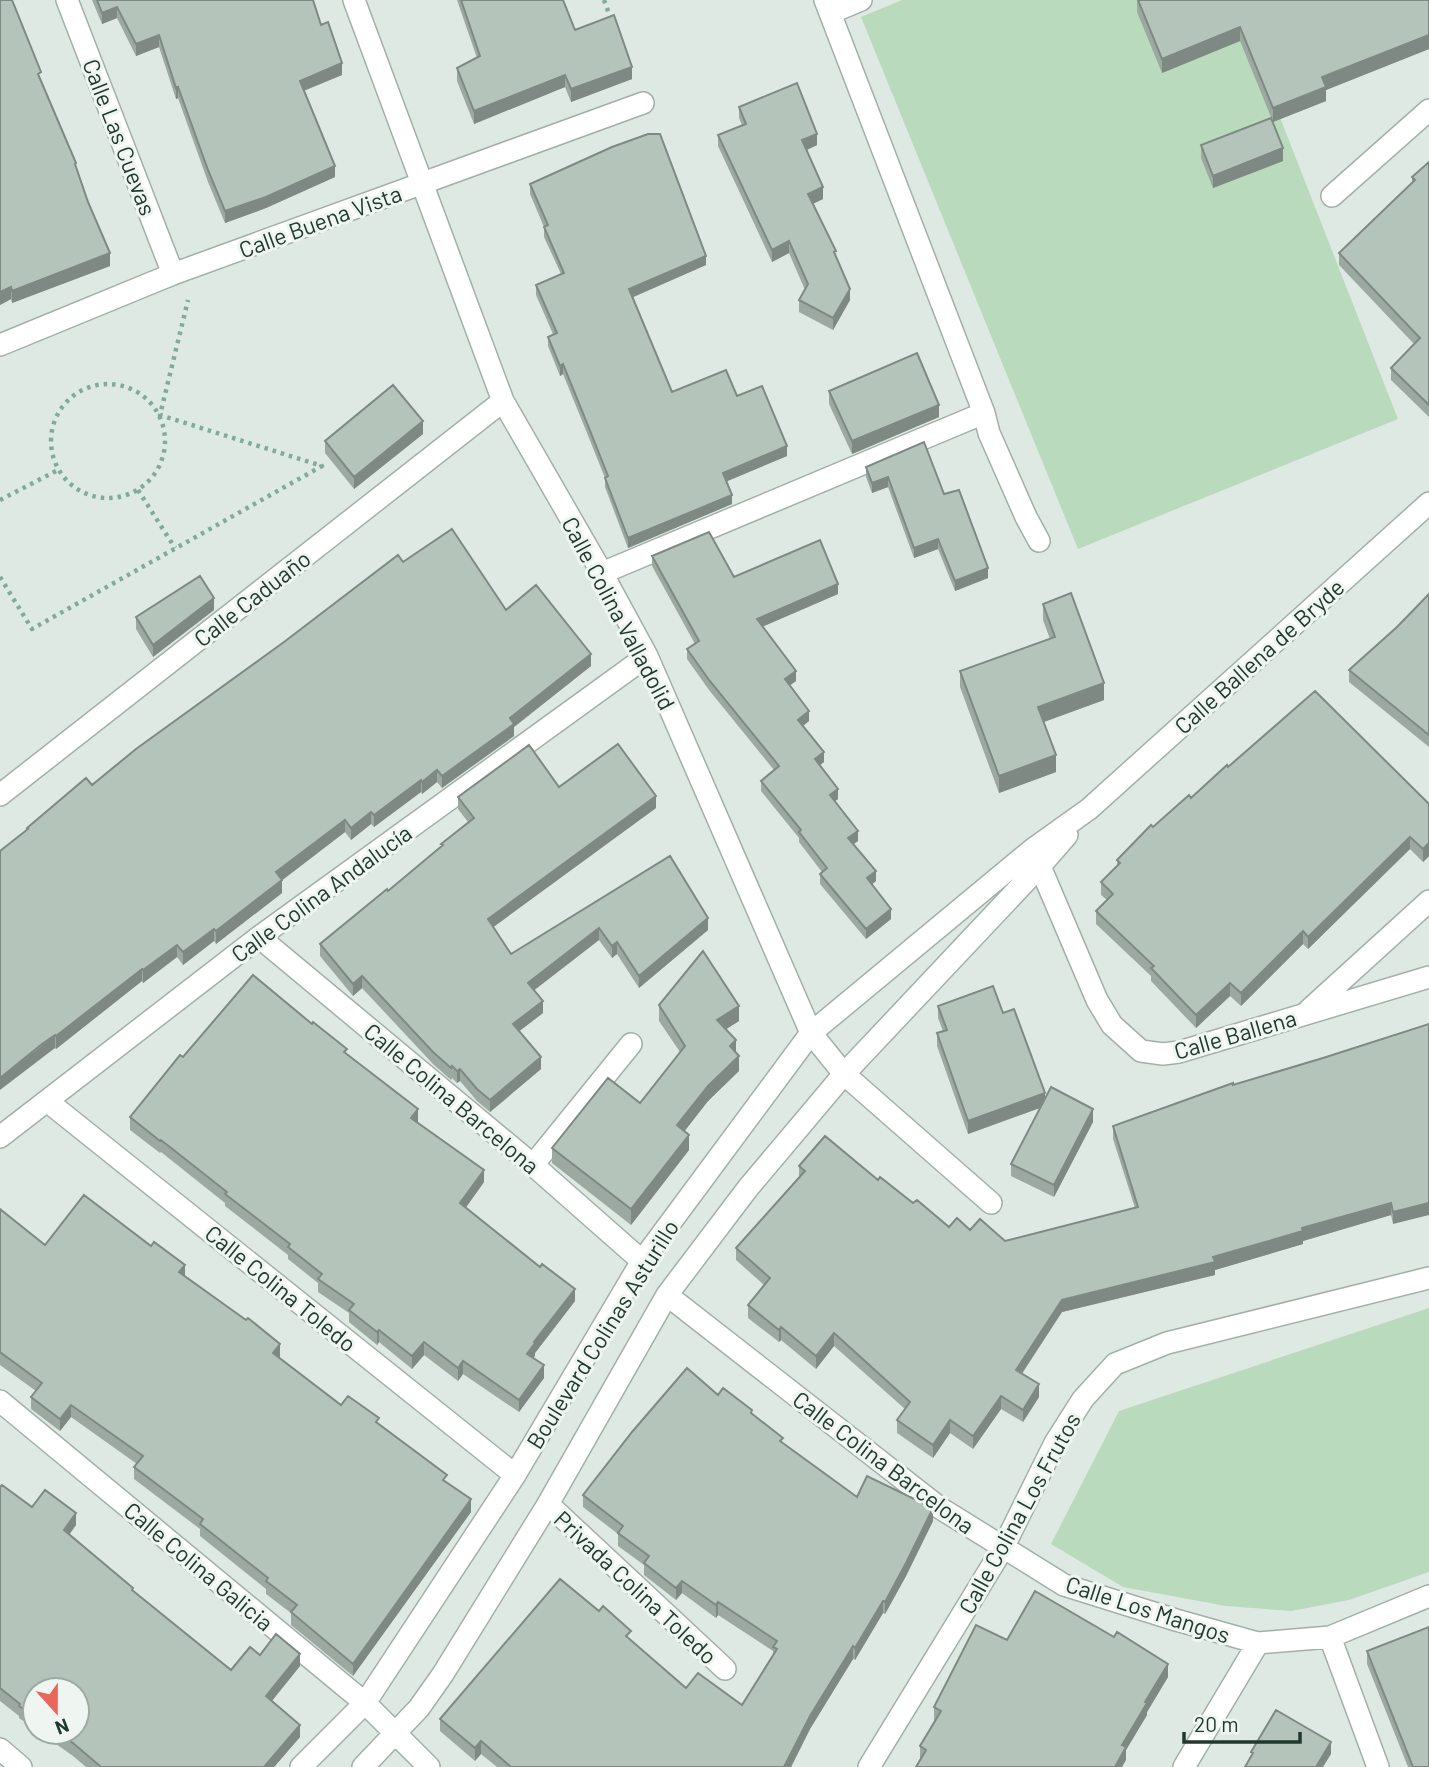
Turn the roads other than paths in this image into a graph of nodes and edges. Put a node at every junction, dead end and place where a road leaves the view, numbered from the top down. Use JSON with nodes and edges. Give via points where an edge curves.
{"nodes":[{"id":1,"x":67,"y":0,"type":"edge"},
{"id":2,"x":354,"y":0,"type":"edge"},
{"id":3,"x":861,"y":0,"type":"edge"},
{"id":4,"x":828,"y":6,"type":"edge"},
{"id":5,"x":643,"y":103,"type":"dead end"},
{"id":6,"x":1429,"y":110,"type":"edge"},
{"id":7,"x":422,"y":184,"type":"junction"},
{"id":8,"x":1332,"y":196,"type":"dead end"},
{"id":9,"x":173,"y":274,"type":"junction"},
{"id":10,"x":0,"y":345,"type":"edge"},
{"id":11,"x":503,"y":401,"type":"junction"},
{"id":12,"x":984,"y":413,"type":"junction"},
{"id":13,"x":1429,"y":503,"type":"edge"},
{"id":14,"x":1039,"y":541,"type":"dead end"},
{"id":15,"x":601,"y":573,"type":"junction"},
{"id":16,"x":647,"y":656,"type":"junction"},
{"id":17,"x":0,"y":795,"type":"edge"},
{"id":18,"x":1037,"y":858,"type":"junction"},
{"id":19,"x":1429,"y":901,"type":"edge"},
{"id":20,"x":259,"y":937,"type":"junction"},
{"id":21,"x":1429,"y":977,"type":"edge"},
{"id":22,"x":1305,"y":1013,"type":"junction"},
{"id":23,"x":811,"y":1033,"type":"junction"},
{"id":24,"x":631,"y":1044,"type":"dead end"},
{"id":25,"x":844,"y":1074,"type":"junction"},
{"id":26,"x":47,"y":1101,"type":"junction"},
{"id":27,"x":0,"y":1137,"type":"edge"},
{"id":28,"x":533,"y":1165,"type":"junction"},
{"id":29,"x":991,"y":1203,"type":"dead end"},
{"id":30,"x":642,"y":1261,"type":"junction"},
{"id":31,"x":1429,"y":1278,"type":"edge"},
{"id":32,"x":667,"y":1296,"type":"junction"},
{"id":33,"x":0,"y":1401,"type":"edge"},
{"id":34,"x":515,"y":1475,"type":"junction"},
{"id":35,"x":548,"y":1504,"type":"junction"},
{"id":36,"x":1003,"y":1548,"type":"junction"},
{"id":37,"x":1429,"y":1597,"type":"edge"},
{"id":38,"x":1330,"y":1637,"type":"junction"},
{"id":39,"x":1258,"y":1643,"type":"junction"},
{"id":40,"x":725,"y":1669,"type":"dead end"},
{"id":41,"x":365,"y":1703,"type":"junction"},
{"id":42,"x":396,"y":1734,"type":"junction"},
{"id":43,"x":0,"y":1749,"type":"edge"},
{"id":44,"x":21,"y":1767,"type":"edge"},
{"id":45,"x":301,"y":1767,"type":"edge"},
{"id":46,"x":363,"y":1767,"type":"edge"},
{"id":47,"x":429,"y":1767,"type":"edge"},
{"id":48,"x":869,"y":1767,"type":"edge"},
{"id":49,"x":1184,"y":1767,"type":"edge"},
{"id":50,"x":1378,"y":1767,"type":"edge"}],
"edges":[{"from":1,"to":9,"type":"street","name":"Calle Las Cuevas"},
{"from":2,"to":7,"type":"street","name":"Calle Colina Valladolid"},
{"from":3,"to":4,"type":"street"},
{"from":4,"to":12,"type":"street"},
{"from":5,"to":7,"type":"street","name":"Calle Buena Vista"},
{"from":6,"to":8,"type":"street"},
{"from":7,"to":9,"type":"street","name":"Calle Buena Vista"},
{"from":7,"to":11,"type":"street","name":"Calle Colina Valladolid"},
{"from":9,"to":10,"type":"street","name":"Calle Buena Vista"},
{"from":11,"to":15,"type":"street","name":"Calle Colina Valladolid"},
{"from":11,"to":17,"type":"street","name":"Calle Caduaño"},
{"from":12,"to":14,"type":"street"},
{"from":12,"to":15,"type":"street"},
{"from":13,"to":18,"type":"street","name":"Calle Ballena de Bryde"},
{"from":15,"to":16,"type":"street","name":"Calle Colina Valladolid"},
{"from":16,"to":20,"type":"street","name":"Calle Colina Andalucía"},
{"from":16,"to":23,"type":"street","name":"Calle Colina Valladolid"},
{"from":18,"to":22,"type":"street","name":"Calle Ballena","via":[[1097,1000],[1112,1025],[1141,1051],[1179,1052]]},
{"from":18,"to":23,"type":"street","name":"Boulevard Colinas Asturillo"},
{"from":18,"to":25,"type":"street","name":"Boulevard Colinas Asturillo"},
{"from":19,"to":22,"type":"street"},
{"from":20,"to":26,"type":"street","name":"Calle Colina Andalucía"},
{"from":20,"to":28,"type":"street","name":"Calle Colina Barcelona"},
{"from":21,"to":22,"type":"street","name":"Calle Ballena"},
{"from":23,"to":25,"type":"street","name":"Calle Colina Valladolid"},
{"from":23,"to":30,"type":"street","name":"Boulevard Colinas Asturillo"},
{"from":24,"to":28,"type":"street"},
{"from":25,"to":29,"type":"street","name":"Calle Colina Valladolid"},
{"from":25,"to":32,"type":"street","name":"Boulevard Colinas Asturillo","via":[[748,1188]]},
{"from":26,"to":27,"type":"street","name":"Calle Colina Andalucía"},
{"from":26,"to":34,"type":"street","name":"Calle Colina Toledo"},
{"from":28,"to":30,"type":"street","name":"Calle Colina Barcelona"},
{"from":30,"to":34,"type":"street","name":"Boulevard Colinas Asturillo"},
{"from":31,"to":36,"type":"street","name":"Calle Colina Los Frutos","via":[[1167,1343],[1115,1364],[1083,1399],[1055,1443]]},
{"from":32,"to":35,"type":"street","name":"Boulevard Colinas Asturillo"},
{"from":32,"to":36,"type":"street","name":"Calle Colina Barcelona","via":[[940,1508]]},
{"from":33,"to":41,"type":"street","name":"Calle Colina Galicia"},
{"from":34,"to":41,"type":"street","name":"Boulevard Colinas Asturillo"},
{"from":35,"to":40,"type":"street","name":"Privada Colina Toledo"},
{"from":35,"to":42,"type":"street","name":"Boulevard Colinas Asturillo","via":[[443,1674]]},
{"from":36,"to":39,"type":"street","name":"Calle Los Mangos","via":[[1063,1585]]},
{"from":36,"to":48,"type":"street","name":"Calle Colina Los Frutos"},
{"from":37,"to":38,"type":"street"},
{"from":38,"to":39,"type":"street"},
{"from":38,"to":50,"type":"street"},
{"from":39,"to":49,"type":"street"},
{"from":41,"to":42,"type":"street","name":"Calle Colina Galicia"},
{"from":41,"to":45,"type":"street","name":"Boulevard Colinas Asturillo"},
{"from":42,"to":46,"type":"street","name":"Boulevard Colinas Asturillo"},
{"from":42,"to":47,"type":"street","name":"Calle Colina Galicia"},
{"from":43,"to":44,"type":"street"}]}
